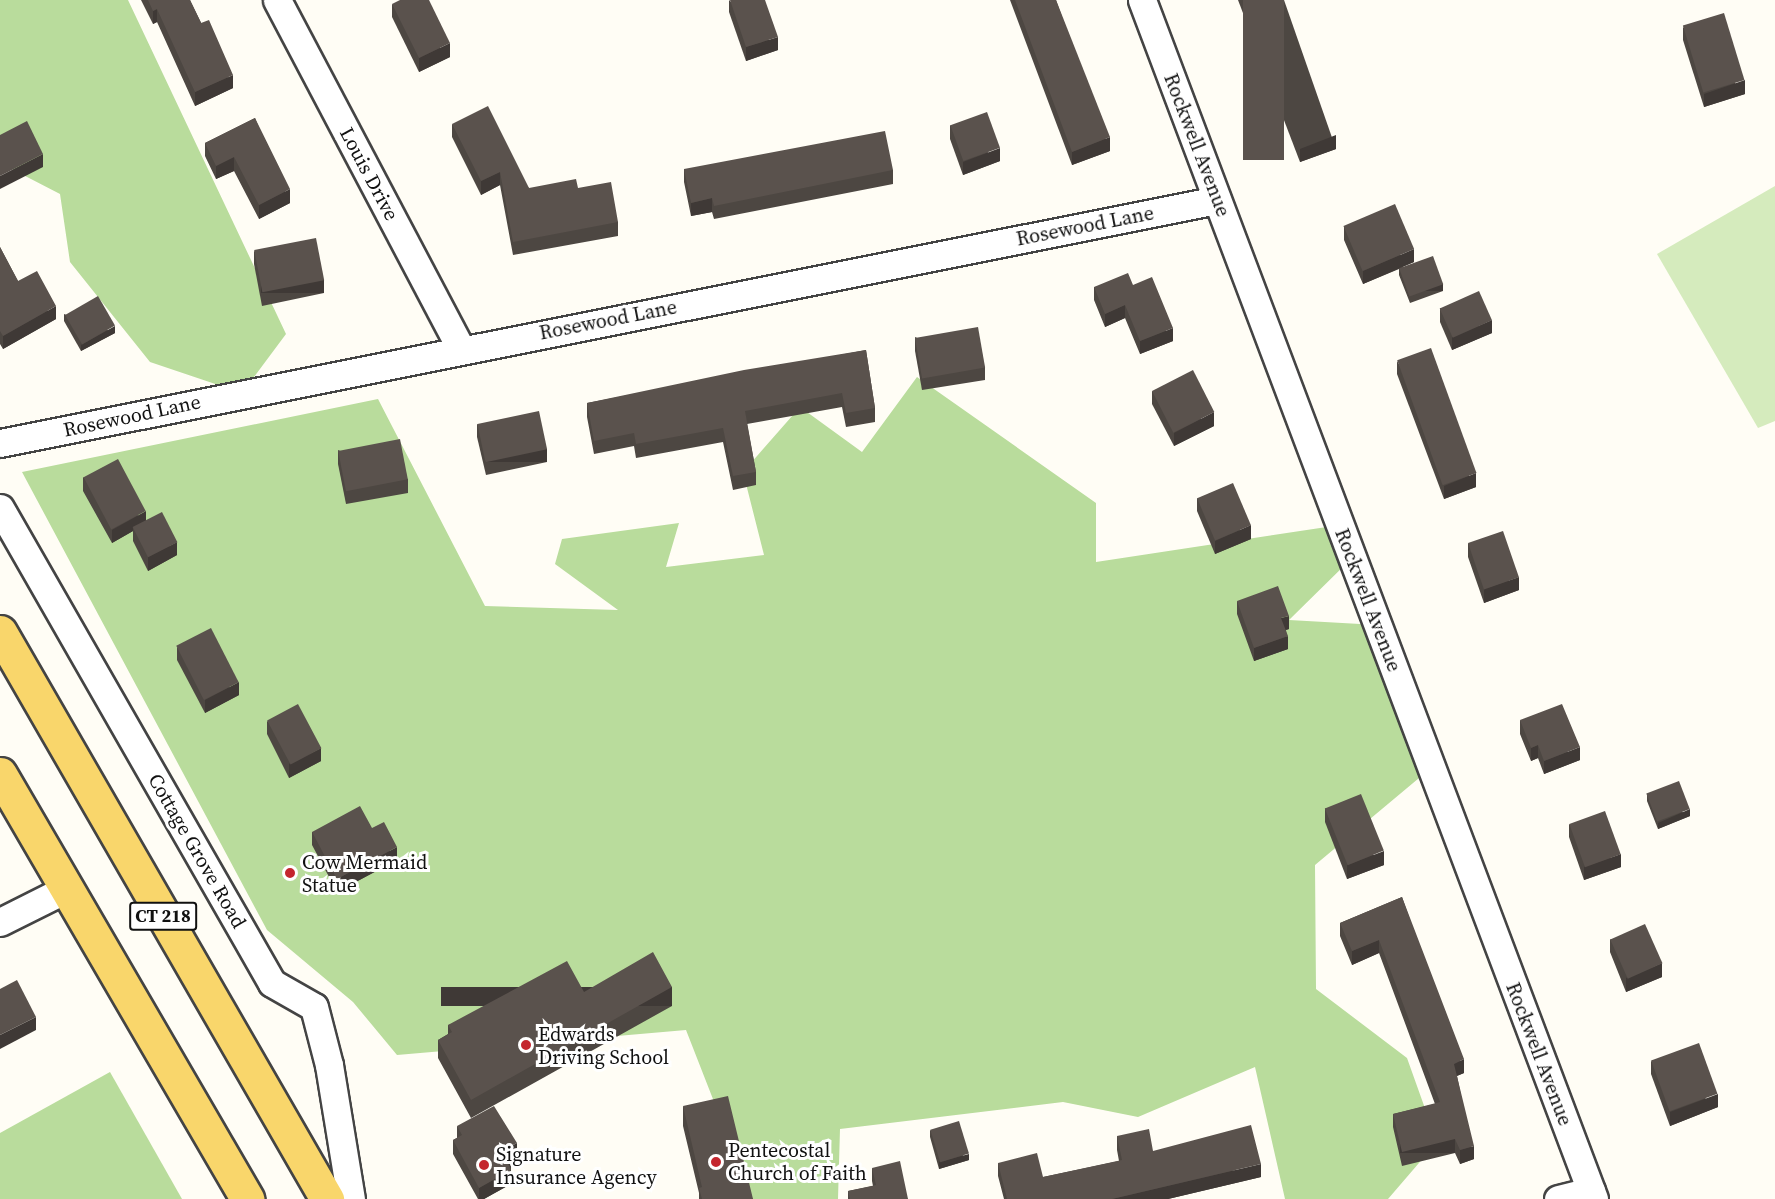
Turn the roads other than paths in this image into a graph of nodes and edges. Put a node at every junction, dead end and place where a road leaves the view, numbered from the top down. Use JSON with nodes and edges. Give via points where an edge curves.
{"nodes":[{"id":1,"x":277,"y":0,"type":"edge"},
{"id":2,"x":1142,"y":0,"type":"edge"},
{"id":3,"x":1217,"y":200,"type":"junction"},
{"id":4,"x":461,"y":349,"type":"junction"},
{"id":5,"x":0,"y":443,"type":"edge"},
{"id":6,"x":0,"y":508,"type":"edge"},
{"id":7,"x":0,"y":632,"type":"edge"},
{"id":8,"x":0,"y":774,"type":"edge"},
{"id":9,"x":66,"y":889,"type":"junction"},
{"id":10,"x":0,"y":922,"type":"edge"},
{"id":11,"x":1593,"y":1195,"type":"edge"},
{"id":12,"x":247,"y":1199,"type":"edge"},
{"id":13,"x":327,"y":1199,"type":"edge"},
{"id":14,"x":351,"y":1199,"type":"edge"},
{"id":15,"x":1558,"y":1199,"type":"edge"}],
"edges":[{"from":1,"to":4,"type":"street","name":"Louis Drive"},
{"from":2,"to":3,"type":"street","name":"Rockwell Avenue"},
{"from":3,"to":4,"type":"street","name":"Rosewood Lane"},
{"from":3,"to":11,"type":"street","name":"Rockwell Avenue"},
{"from":4,"to":5,"type":"street","name":"Rosewood Lane"},
{"from":6,"to":14,"type":"street","name":"Cottage Grove Road","via":[[272,982],[314,1007],[329,1065]]},
{"from":7,"to":13,"type":"main road","number":"CT 218"},
{"from":8,"to":9,"type":"main road"},
{"from":9,"to":10,"type":"street"},
{"from":9,"to":12,"type":"main road"},
{"from":11,"to":15,"type":"street"}]}
